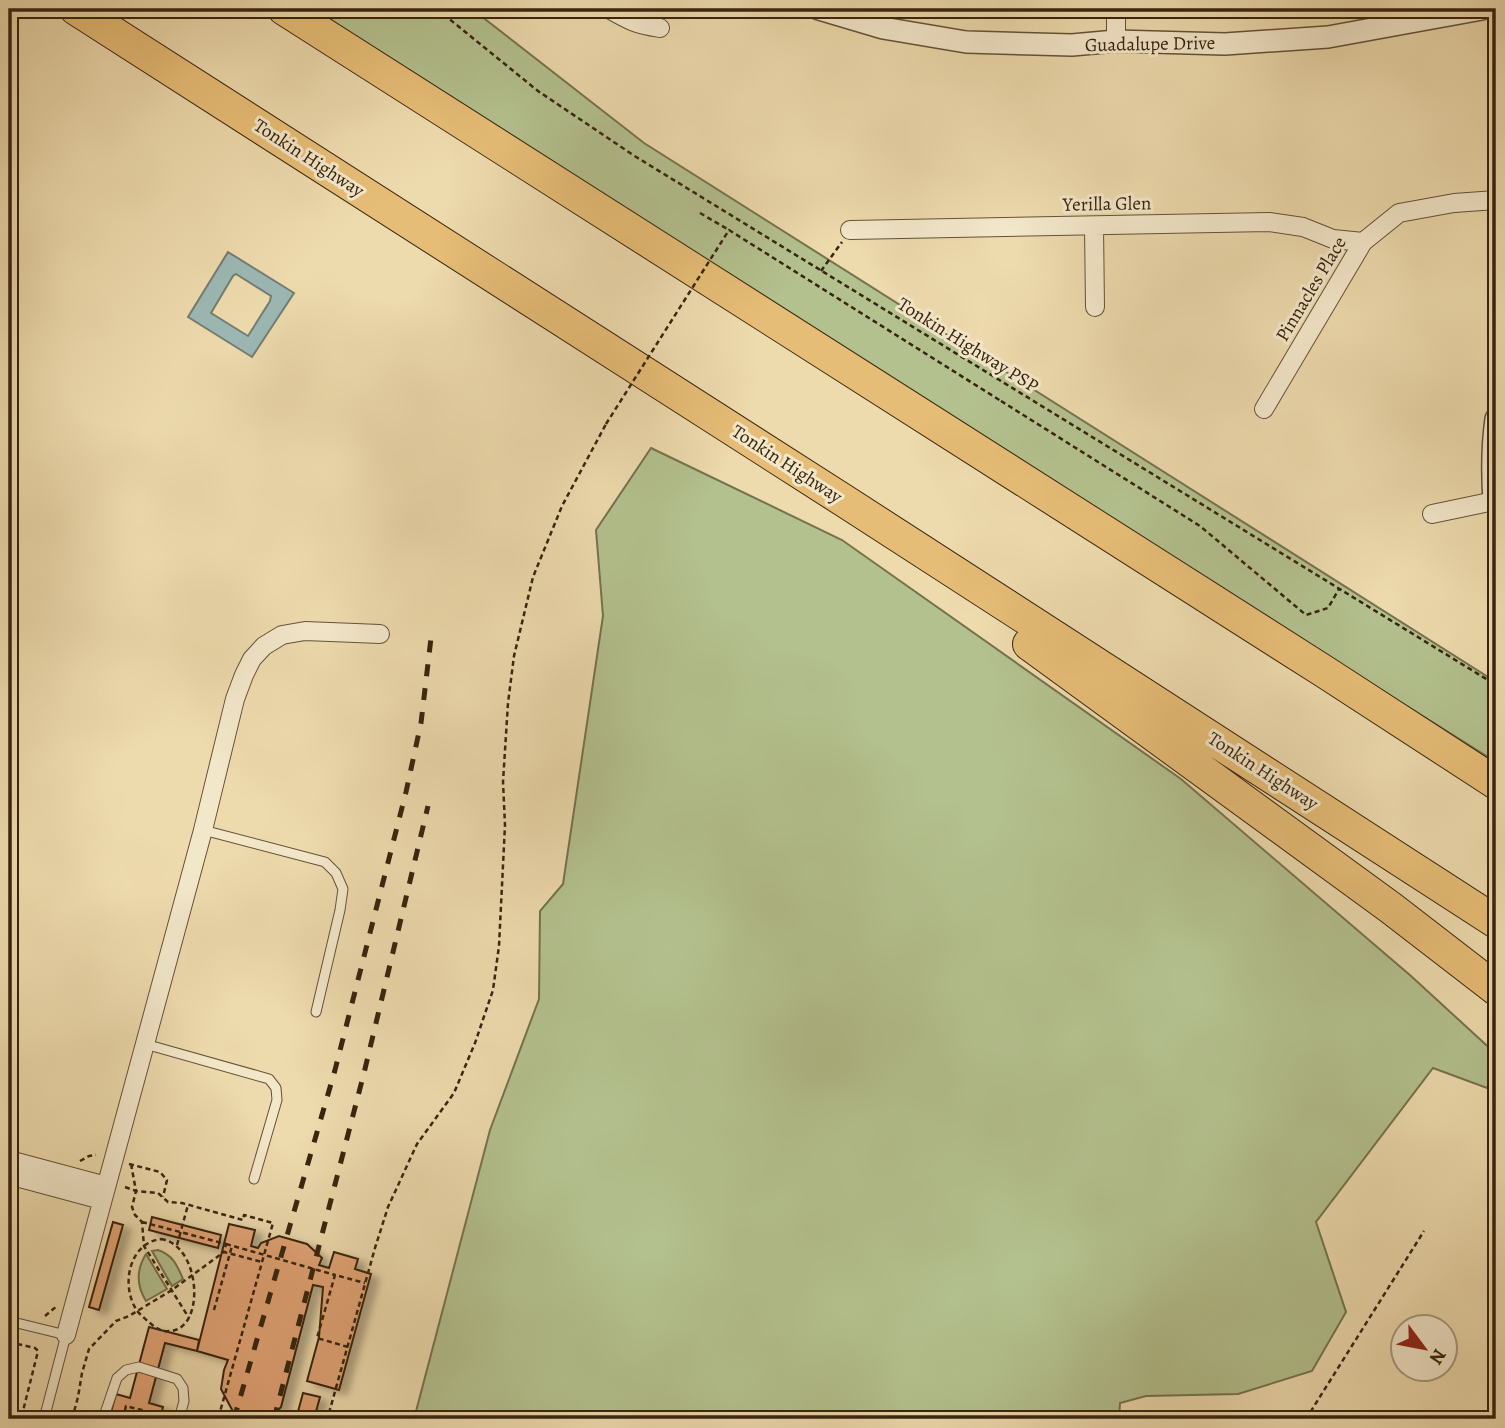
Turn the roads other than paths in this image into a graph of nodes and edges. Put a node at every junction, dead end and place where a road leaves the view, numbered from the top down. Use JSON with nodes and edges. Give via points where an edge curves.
{"nodes":[{"id":1,"x":76,"y":9,"type":"edge"},
{"id":2,"x":284,"y":9,"type":"edge"},
{"id":3,"x":609,"y":9,"type":"edge"},
{"id":4,"x":819,"y":9,"type":"edge"},
{"id":5,"x":1116,"y":9,"type":"edge"},
{"id":6,"x":1482,"y":9,"type":"edge"},
{"id":7,"x":660,"y":28,"type":"dead end"},
{"id":8,"x":1116,"y":41,"type":"junction"},
{"id":9,"x":1496,"y":200,"type":"edge"},
{"id":10,"x":1094,"y":226,"type":"junction"},
{"id":11,"x":850,"y":230,"type":"road end"},
{"id":12,"x":1363,"y":242,"type":"junction"},
{"id":13,"x":1095,"y":307,"type":"dead end"},
{"id":14,"x":1264,"y":409,"type":"dead end"},
{"id":15,"x":1496,"y":419,"type":"edge"},
{"id":16,"x":843,"y":500,"type":"junction"},
{"id":17,"x":1495,"y":503,"type":"edge"},
{"id":18,"x":1432,"y":514,"type":"dead end"},
{"id":19,"x":380,"y":634,"type":"dead end"},
{"id":20,"x":1325,"y":672,"type":"junction"},
{"id":21,"x":1496,"y":762,"type":"edge"},
{"id":22,"x":1496,"y":783,"type":"edge"},
{"id":23,"x":203,"y":830,"type":"junction"},
{"id":24,"x":1496,"y":922,"type":"edge"},
{"id":25,"x":1496,"y":989,"type":"edge"},
{"id":26,"x":316,"y":1012,"type":"dead end"},
{"id":27,"x":145,"y":1044,"type":"junction"},
{"id":28,"x":9,"y":1160,"type":"edge"},
{"id":29,"x":9,"y":1175,"type":"edge"},
{"id":30,"x":254,"y":1179,"type":"dead end"},
{"id":31,"x":104,"y":1193,"type":"junction"},
{"id":32,"x":9,"y":1321,"type":"edge"},
{"id":33,"x":66,"y":1335,"type":"junction"},
{"id":34,"x":44,"y":1419,"type":"edge"},
{"id":35,"x":103,"y":1419,"type":"edge"},
{"id":36,"x":179,"y":1419,"type":"edge"}],
"edges":[{"from":1,"to":16,"type":"highway","name":"Tonkin Highway"},
{"from":2,"to":20,"type":"highway"},
{"from":3,"to":7,"type":"street","via":[[635,23]]},
{"from":4,"to":8,"type":"street","name":"Guadalupe Drive","via":[[883,27],[966,42],[1072,46]]},
{"from":5,"to":8,"type":"street"},
{"from":6,"to":8,"type":"street","name":"Guadalupe Drive","via":[[1328,37],[1225,44]]},
{"from":9,"to":12,"type":"street","name":"Pinnacles Place","via":[[1399,213]]},
{"from":10,"to":11,"type":"street","name":"Yerilla Glen"},
{"from":10,"to":12,"type":"street","name":"Yerilla Glen","via":[[1269,222]]},
{"from":10,"to":13,"type":"street"},
{"from":12,"to":14,"type":"street","name":"Pinnacles Place"},
{"from":15,"to":17,"type":"street","via":[[1492,447]]},
{"from":16,"to":24,"type":"highway","name":"Tonkin Highway"},
{"from":16,"to":25,"type":"highway","via":[[972,603]]},
{"from":17,"to":18,"type":"street"},
{"from":19,"to":23,"type":"street","via":[[305,631],[282,635],[252,659],[235,699]]},
{"from":20,"to":21,"type":"highway"},
{"from":20,"to":22,"type":"highway"},
{"from":23,"to":26,"type":"lane","via":[[308,856],[325,862],[336,873],[343,889],[340,910]]},
{"from":23,"to":27,"type":"street"},
{"from":27,"to":30,"type":"lane","via":[[269,1079],[277,1100]]},
{"from":27,"to":31,"type":"street"},
{"from":28,"to":31,"type":"street"},
{"from":29,"to":31,"type":"street"},
{"from":31,"to":33,"type":"street"},
{"from":32,"to":33,"type":"lane"},
{"from":33,"to":34,"type":"lane"},
{"from":35,"to":36,"type":"lane","via":[[117,1378],[139,1367],[177,1379],[184,1401]]}]}
